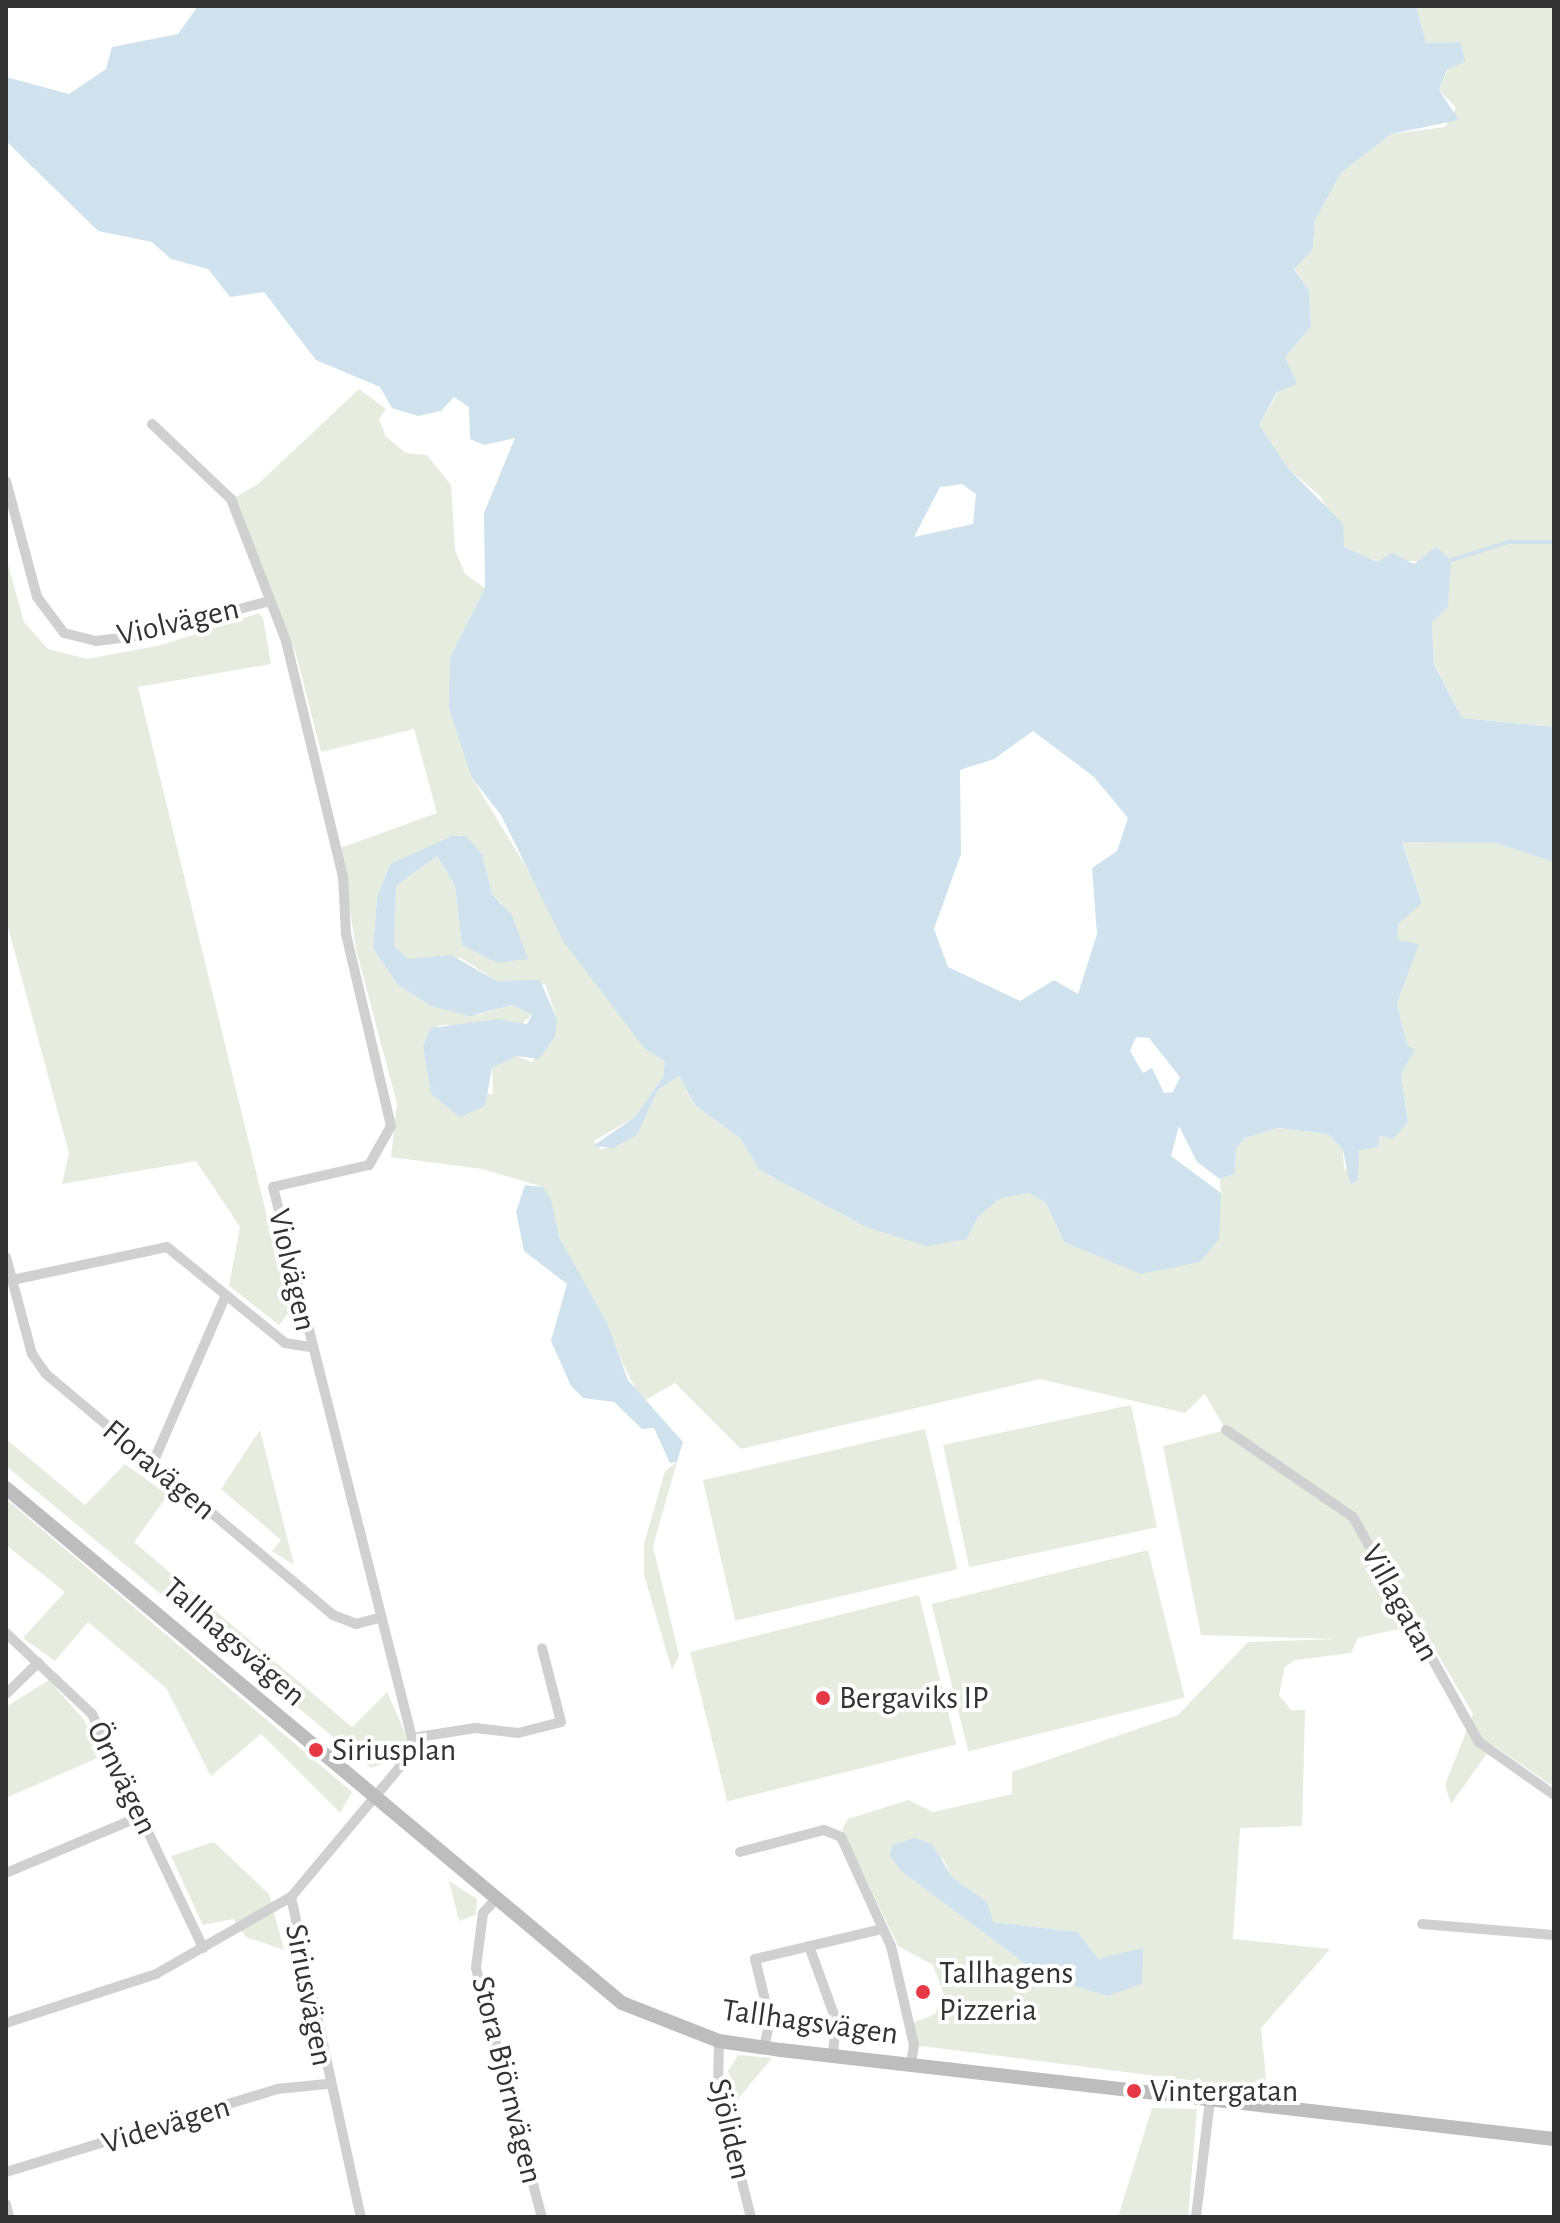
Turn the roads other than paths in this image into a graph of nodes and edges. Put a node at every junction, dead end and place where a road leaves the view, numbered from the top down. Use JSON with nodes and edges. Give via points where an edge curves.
{"nodes":[{"id":1,"x":152,"y":424,"type":"dead end"},
{"id":2,"x":6,"y":481,"type":"edge"},
{"id":3,"x":266,"y":602,"type":"junction"},
{"id":4,"x":6,"y":1257,"type":"edge"},
{"id":5,"x":12,"y":1280,"type":"junction"},
{"id":6,"x":225,"y":1297,"type":"junction"},
{"id":7,"x":309,"y":1347,"type":"junction"},
{"id":8,"x":1226,"y":1430,"type":"dead end"},
{"id":9,"x":152,"y":1465,"type":"junction"},
{"id":10,"x":6,"y":1488,"type":"edge"},
{"id":11,"x":378,"y":1618,"type":"junction"},
{"id":12,"x":6,"y":1633,"type":"edge"},
{"id":13,"x":542,"y":1648,"type":"dead end"},
{"id":14,"x":38,"y":1663,"type":"junction"},
{"id":15,"x":6,"y":1694,"type":"edge"},
{"id":16,"x":412,"y":1738,"type":"junction"},
{"id":17,"x":1554,"y":1795,"type":"edge"},
{"id":18,"x":374,"y":1798,"type":"junction"},
{"id":19,"x":141,"y":1816,"type":"junction"},
{"id":20,"x":740,"y":1852,"type":"dead end"},
{"id":21,"x":6,"y":1873,"type":"edge"},
{"id":22,"x":291,"y":1897,"type":"junction"},
{"id":23,"x":496,"y":1899,"type":"junction"},
{"id":24,"x":1422,"y":1924,"type":"dead end"},
{"id":25,"x":882,"y":1929,"type":"junction"},
{"id":26,"x":1554,"y":1935,"type":"edge"},
{"id":27,"x":809,"y":1946,"type":"junction"},
{"id":28,"x":203,"y":1948,"type":"junction"},
{"id":29,"x":6,"y":2023,"type":"edge"},
{"id":30,"x":719,"y":2041,"type":"junction"},
{"id":31,"x":764,"y":2047,"type":"junction"},
{"id":32,"x":833,"y":2056,"type":"junction"},
{"id":33,"x":911,"y":2064,"type":"junction"},
{"id":34,"x":327,"y":2084,"type":"junction"},
{"id":35,"x":1210,"y":2099,"type":"junction"},
{"id":36,"x":1554,"y":2139,"type":"edge"},
{"id":37,"x":6,"y":2172,"type":"edge"},
{"id":38,"x":6,"y":2204,"type":"edge"},
{"id":39,"x":542,"y":2216,"type":"edge"},
{"id":40,"x":9,"y":2217,"type":"edge"},
{"id":41,"x":361,"y":2217,"type":"edge"},
{"id":42,"x":531,"y":2217,"type":"edge"},
{"id":43,"x":550,"y":2217,"type":"edge"},
{"id":44,"x":751,"y":2217,"type":"edge"},
{"id":45,"x":1196,"y":2217,"type":"edge"}],
"edges":[{"from":1,"to":3,"type":"street","name":"Violvägen","via":[[231,499]]},
{"from":2,"to":3,"type":"street","name":"Violvägen","via":[[37,597],[64,633],[96,641],[135,636]]},
{"from":3,"to":7,"type":"street","name":"Violvägen","via":[[286,641],[337,849],[346,934],[391,1126],[369,1165],[273,1187]]},
{"from":4,"to":5,"type":"street","name":"Floravägen"},
{"from":5,"to":6,"type":"street","via":[[151,1245],[167,1247]]},
{"from":5,"to":9,"type":"street","name":"Floravägen","via":[[32,1354],[46,1374]]},
{"from":6,"to":7,"type":"street","via":[[285,1343]]},
{"from":6,"to":9,"type":"street"},
{"from":7,"to":11,"type":"street","name":"Violvägen"},
{"from":8,"to":17,"type":"street","name":"Villagatan","via":[[1353,1517],[1479,1742]]},
{"from":9,"to":11,"type":"street","name":"Floravägen","via":[[333,1615],[356,1624]]},
{"from":10,"to":18,"type":"main road","name":"Tallhagsvägen"},
{"from":11,"to":16,"type":"street","name":"Violvägen"},
{"from":12,"to":14,"type":"street","name":"Örnvägen"},
{"from":13,"to":16,"type":"street","via":[[561,1722],[518,1733],[475,1728]]},
{"from":14,"to":15,"type":"street"},
{"from":14,"to":19,"type":"street","name":"Örnvägen","via":[[92,1714]]},
{"from":16,"to":18,"type":"street","via":[[409,1756]]},
{"from":18,"to":22,"type":"street","name":"Siriusvägen"},
{"from":18,"to":23,"type":"main road","name":"Tallhagsvägen"},
{"from":19,"to":21,"type":"street"},
{"from":19,"to":28,"type":"street","name":"Örnvägen"},
{"from":20,"to":25,"type":"street","via":[[824,1830],[841,1837]]},
{"from":22,"to":28,"type":"street"},
{"from":22,"to":34,"type":"street","name":"Siriusvägen"},
{"from":23,"to":30,"type":"main road","name":"Tallhagsvägen","via":[[622,2003]]},
{"from":23,"to":39,"type":"street","name":"Stora Björnvägen","via":[[483,1913],[476,1968]]},
{"from":24,"to":26,"type":"street"},
{"from":25,"to":27,"type":"street"},
{"from":25,"to":33,"type":"street","via":[[910,2024]]},
{"from":27,"to":31,"type":"street","via":[[755,1959],[770,2021]]},
{"from":27,"to":32,"type":"street","via":[[836,2020]]},
{"from":28,"to":29,"type":"street","via":[[80,2003]]},
{"from":30,"to":31,"type":"main road","name":"Tallhagsvägen"},
{"from":30,"to":44,"type":"street","name":"Sjöliden","via":[[718,2086]]},
{"from":31,"to":32,"type":"main road","name":"Tallhagsvägen"},
{"from":32,"to":33,"type":"main road","name":"Tallhagsvägen"},
{"from":33,"to":35,"type":"main road","name":"Tallhagsvägen"},
{"from":34,"to":37,"type":"street","name":"Videvägen","via":[[277,2089]]},
{"from":34,"to":41,"type":"street","name":"Siriusvägen"},
{"from":35,"to":36,"type":"main road","name":"Tallhagsvägen"},
{"from":35,"to":45,"type":"street"},
{"from":38,"to":40,"type":"street"},
{"from":39,"to":42,"type":"street"},
{"from":39,"to":43,"type":"street"}]}
